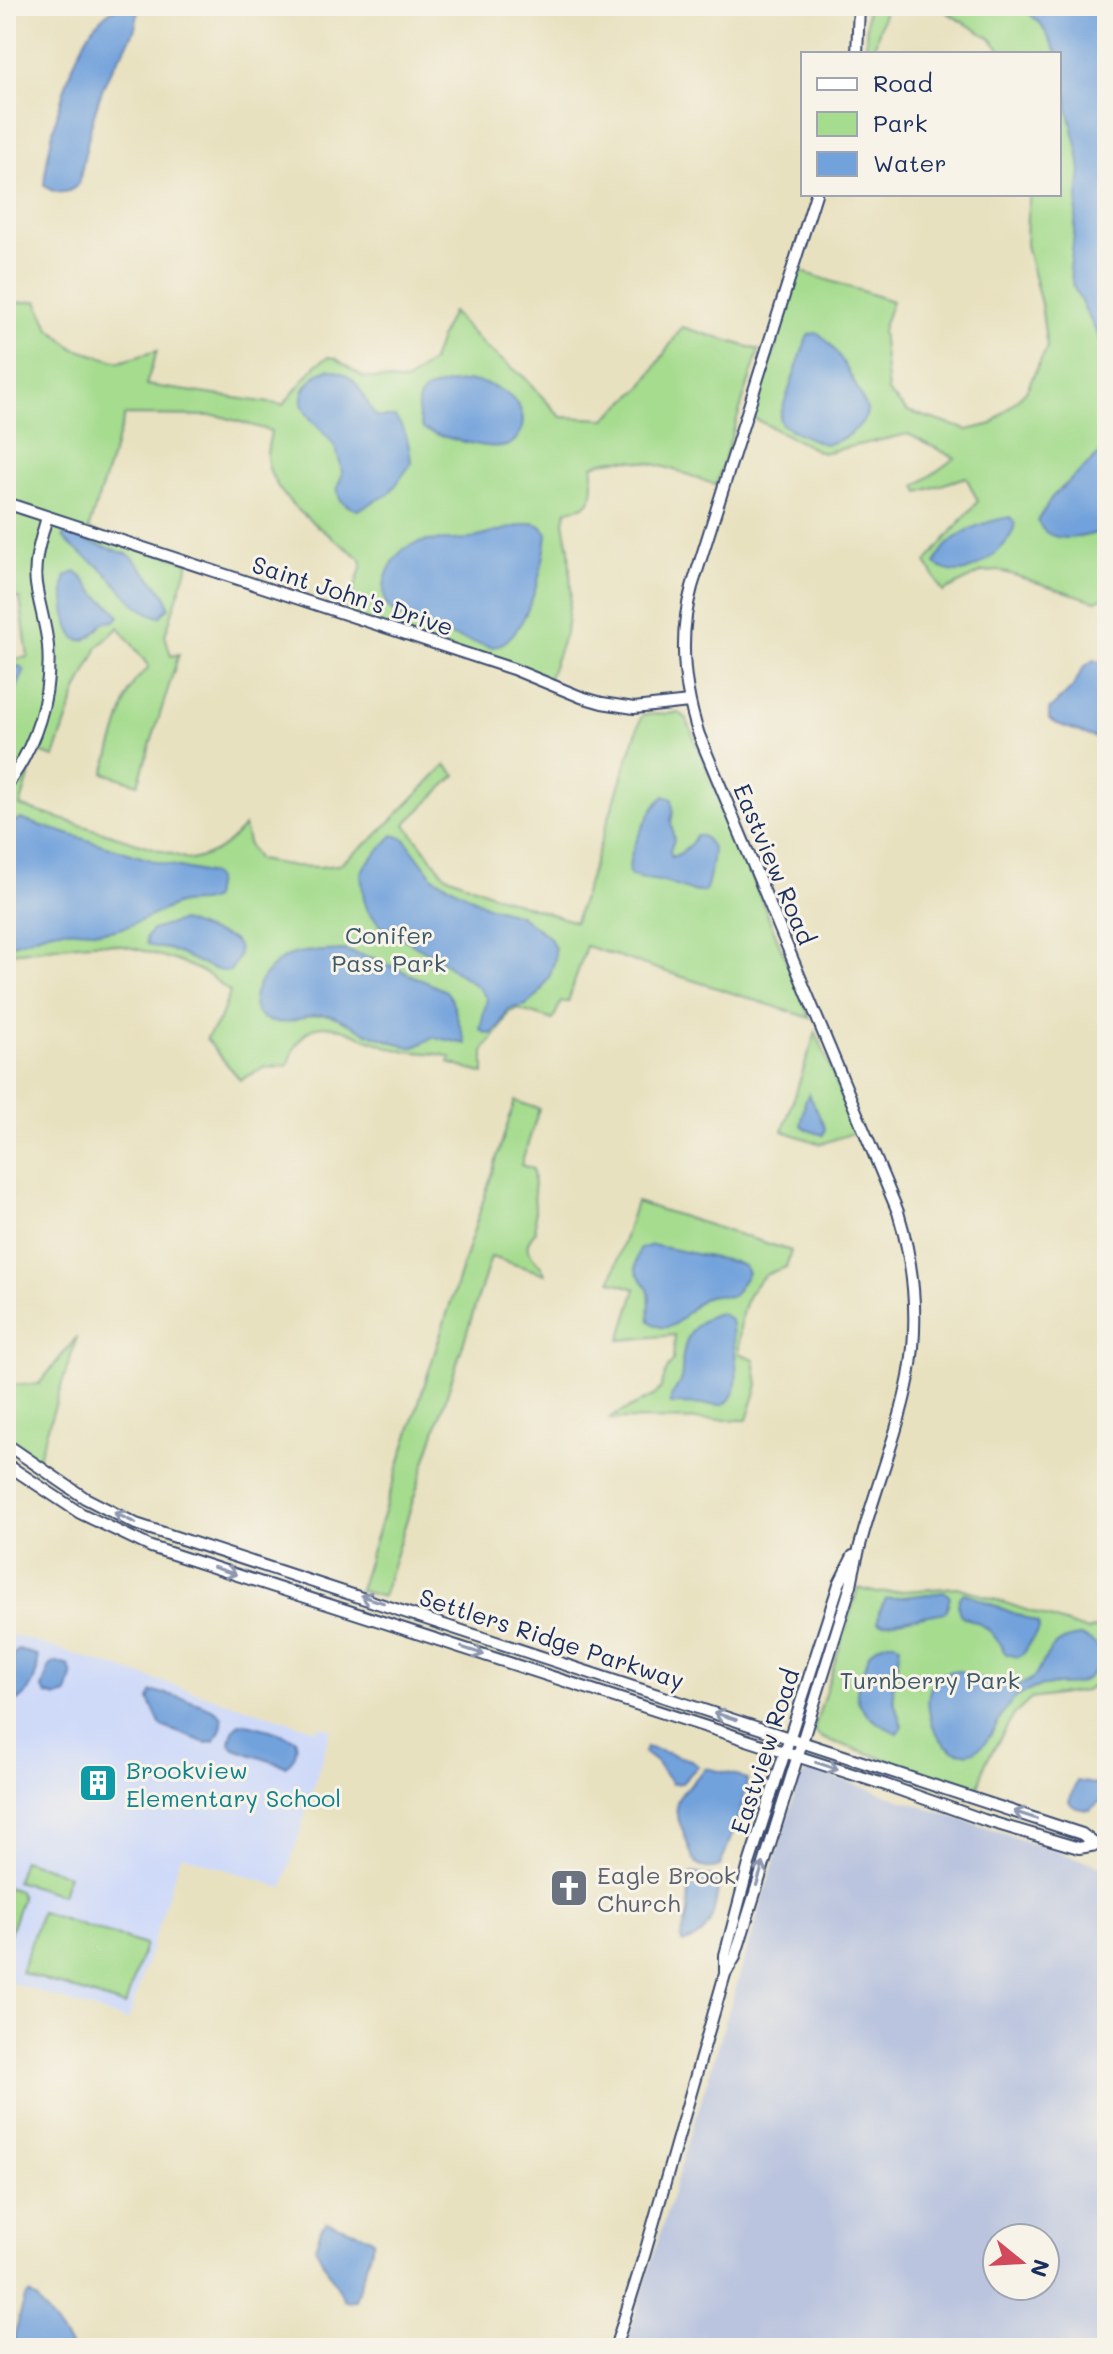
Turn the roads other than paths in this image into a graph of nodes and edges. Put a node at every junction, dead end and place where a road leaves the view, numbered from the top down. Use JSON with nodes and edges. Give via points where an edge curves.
{"nodes":[{"id":1,"x":859,"y":6,"type":"edge"},
{"id":2,"x":857,"y":52,"type":"edge"},
{"id":3,"x":815,"y":196,"type":"edge"},
{"id":4,"x":6,"y":503,"type":"edge"},
{"id":5,"x":47,"y":517,"type":"junction"},
{"id":6,"x":689,"y":702,"type":"junction"},
{"id":7,"x":6,"y":786,"type":"edge"},
{"id":8,"x":6,"y":1444,"type":"edge"},
{"id":9,"x":6,"y":1464,"type":"edge"},
{"id":10,"x":795,"y":1739,"type":"junction"},
{"id":11,"x":790,"y":1754,"type":"junction"},
{"id":12,"x":1102,"y":1846,"type":"edge"},
{"id":13,"x":615,"y":2348,"type":"edge"}],
"edges":[{"from":1,"to":2,"type":"street"},
{"from":3,"to":6,"type":"street","name":"Eastview Road","via":[[690,593],[683,650]]},
{"from":4,"to":5,"type":"street","name":"Saint John's Drive"},
{"from":5,"to":6,"type":"street","name":"Saint John's Drive","via":[[513,669],[590,700],[634,708]]},
{"from":5,"to":7,"type":"street","via":[[36,557],[48,644],[46,697],[30,747]]},
{"from":6,"to":10,"type":"street","name":"Eastview Road","via":[[890,1191],[905,1238],[914,1304],[901,1410],[851,1585]]},
{"from":10,"to":8,"type":"street","name":"Settlers Ridge Parkway","one_way":true,"via":[[136,1524],[85,1498]]},
{"from":9,"to":11,"type":"street","name":"Settlers Ridge Parkway","one_way":true,"via":[[80,1513],[151,1547]]},
{"from":10,"to":11,"type":"street","name":"Eastview Road"},
{"from":12,"to":10,"type":"street","name":"Settlers Ridge Parkway","one_way":true,"via":[[1082,1834]]},
{"from":11,"to":12,"type":"street","name":"Settlers Ridge Parkway","one_way":true,"via":[[1065,1844]]},
{"from":11,"to":13,"type":"street","name":"Eastview Road","via":[[749,1864],[725,1955],[725,1974]]}]}
